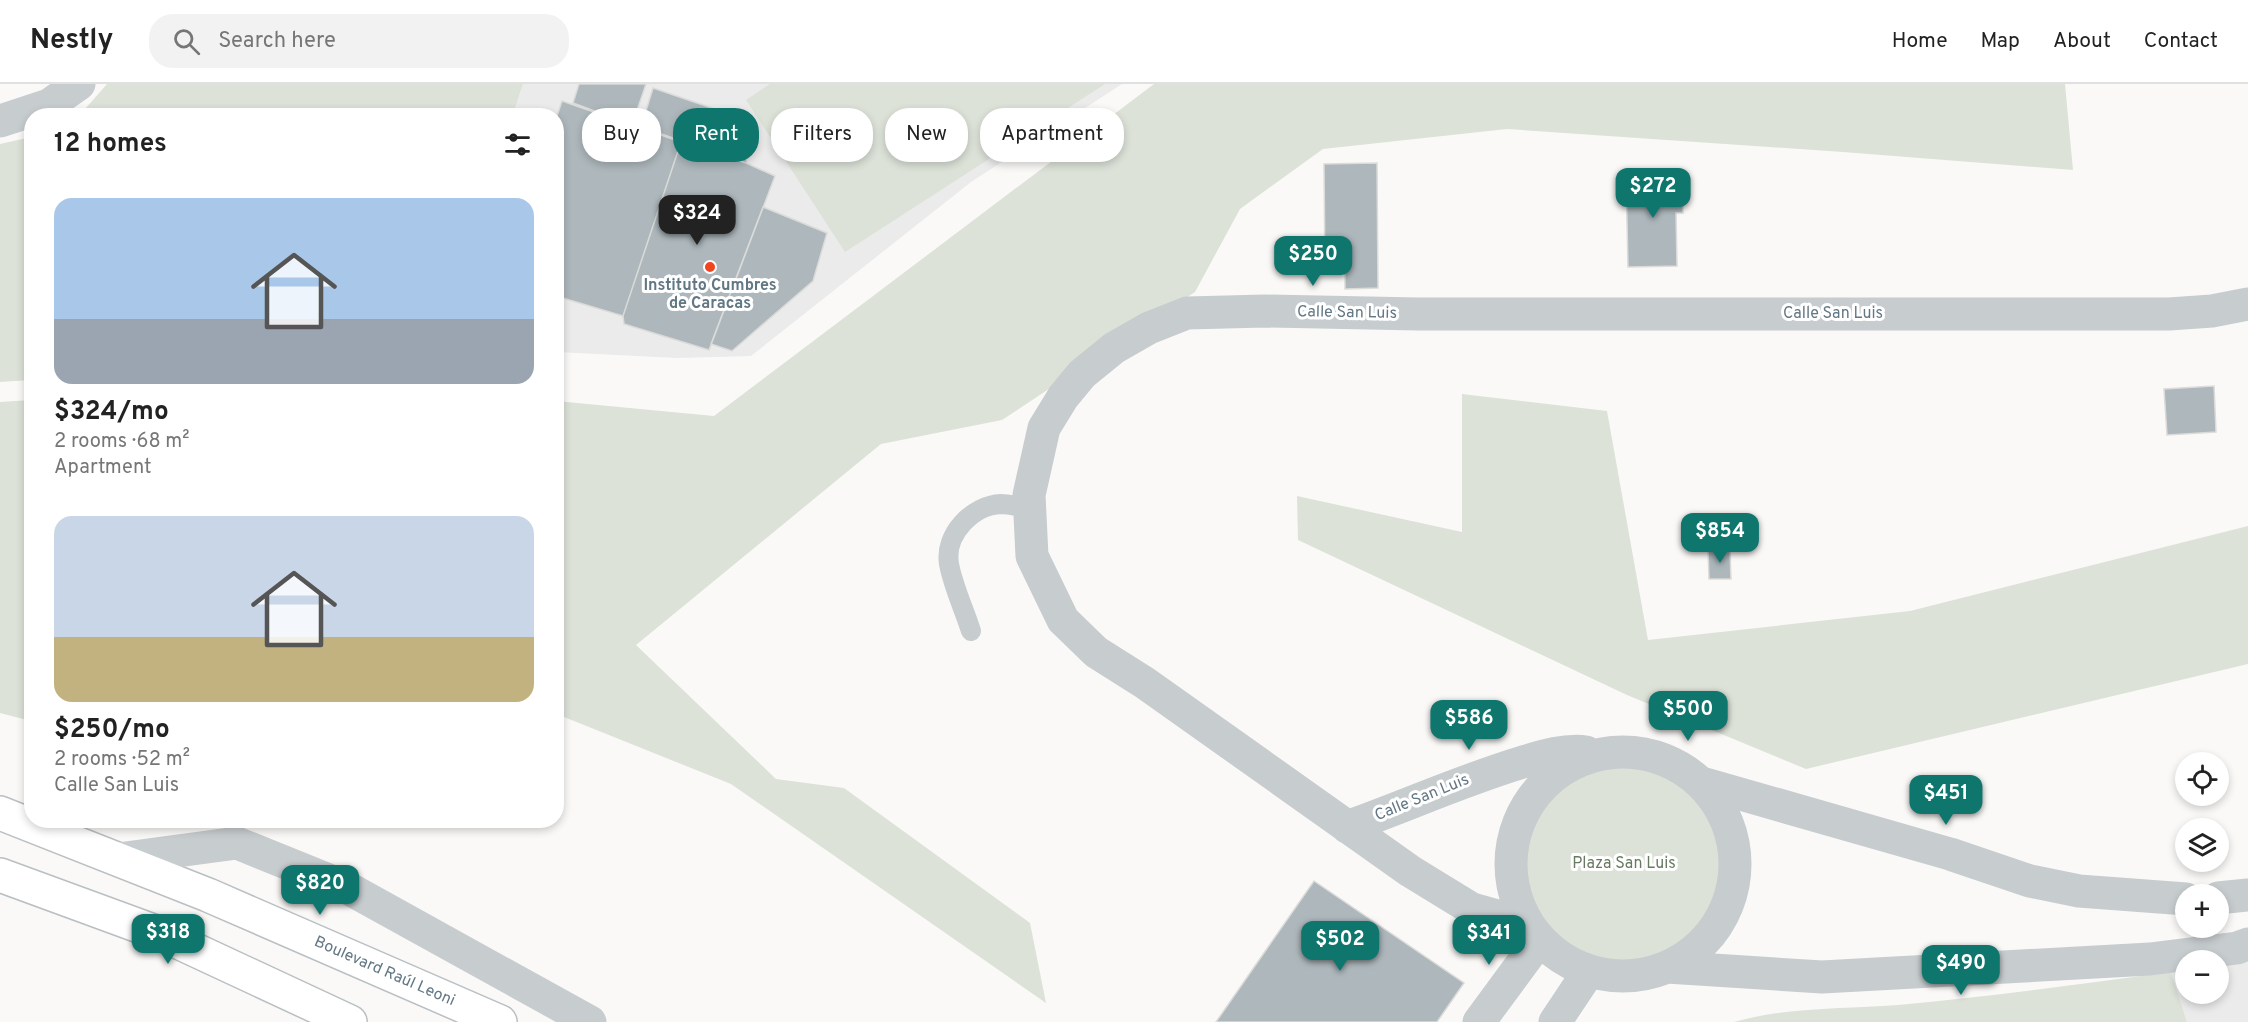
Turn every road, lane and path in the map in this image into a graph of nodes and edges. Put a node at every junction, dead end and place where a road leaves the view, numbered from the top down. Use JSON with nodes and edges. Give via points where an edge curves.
{"nodes":[{"id":1,"x":78,"y":84,"type":"edge"},
{"id":2,"x":40,"y":108,"type":"edge"},
{"id":3,"x":24,"y":113,"type":"edge"},
{"id":4,"x":0,"y":121,"type":"edge"},
{"id":5,"x":2248,"y":304,"type":"edge"},
{"id":6,"x":1029,"y":508,"type":"junction"},
{"id":7,"x":971,"y":631,"type":"dead end"},
{"id":8,"x":1603,"y":754,"type":"junction"},
{"id":9,"x":1702,"y":783,"type":"junction"},
{"id":10,"x":0,"y":813,"type":"edge"},
{"id":11,"x":24,"y":822,"type":"edge"},
{"id":12,"x":1347,"y":827,"type":"junction"},
{"id":13,"x":38,"y":828,"type":"edge"},
{"id":14,"x":118,"y":859,"type":"junction"},
{"id":15,"x":0,"y":875,"type":"edge"},
{"id":16,"x":2248,"y":896,"type":"edge"},
{"id":17,"x":2229,"y":897,"type":"edge"},
{"id":18,"x":2175,"y":898,"type":"edge"},
{"id":19,"x":1534,"y":932,"type":"junction"},
{"id":20,"x":2248,"y":945,"type":"edge"},
{"id":21,"x":1667,"y":967,"type":"junction"},
{"id":22,"x":1589,"y":970,"type":"junction"},
{"id":23,"x":350,"y":1022,"type":"edge"},
{"id":24,"x":500,"y":1022,"type":"edge"},
{"id":25,"x":590,"y":1022,"type":"edge"},
{"id":26,"x":1479,"y":1022,"type":"edge"},
{"id":27,"x":1555,"y":1022,"type":"edge"}],
"edges":[{"from":1,"to":2,"type":"street"},
{"from":3,"to":4,"type":"street"},
{"from":5,"to":6,"type":"street","name":"Calle San Luis","via":[[2169,314],[1187,313],[1114,348],[1082,374],[1063,397],[1044,428],[1034,464]]},
{"from":6,"to":7,"type":"lane","via":[[1002,504],[984,507],[968,517],[953,538],[949,563]]},
{"from":6,"to":12,"type":"street","name":"Calle San Luis","via":[[1032,556],[1063,620],[1096,652]]},
{"from":8,"to":9,"type":"street","via":[[1630,752],[1656,756]]},
{"from":8,"to":12,"type":"street","name":"Calle San Luis","via":[[1579,751],[1546,756],[1478,775]]},
{"from":8,"to":19,"type":"street","via":[[1562,770],[1545,784],[1520,820],[1511,863],[1513,884]]},
{"from":9,"to":18,"type":"street","via":[[2030,881],[2079,891]]},
{"from":9,"to":21,"type":"street","via":[[1729,823],[1736,872],[1731,896],[1712,932],[1689,955]]},
{"from":10,"to":11,"type":"main road","name":"Boulevard Raúl Leoni"},
{"from":12,"to":19,"type":"street","name":"Calle San Luis","via":[[1472,909]]},
{"from":13,"to":14,"type":"main road","name":"Boulevard Raúl Leoni"},
{"from":14,"to":24,"type":"main road","name":"Boulevard Raúl Leoni"},
{"from":14,"to":25,"type":"street","via":[[237,843],[346,887]]},
{"from":15,"to":23,"type":"main road","via":[[161,934]]},
{"from":16,"to":17,"type":"street"},
{"from":19,"to":22,"type":"street","via":[[1554,952]]},
{"from":19,"to":26,"type":"street"},
{"from":20,"to":21,"type":"street","via":[[2150,959],[1822,978]]},
{"from":21,"to":22,"type":"street","via":[[1629,976]]},
{"from":22,"to":27,"type":"street"}]}
